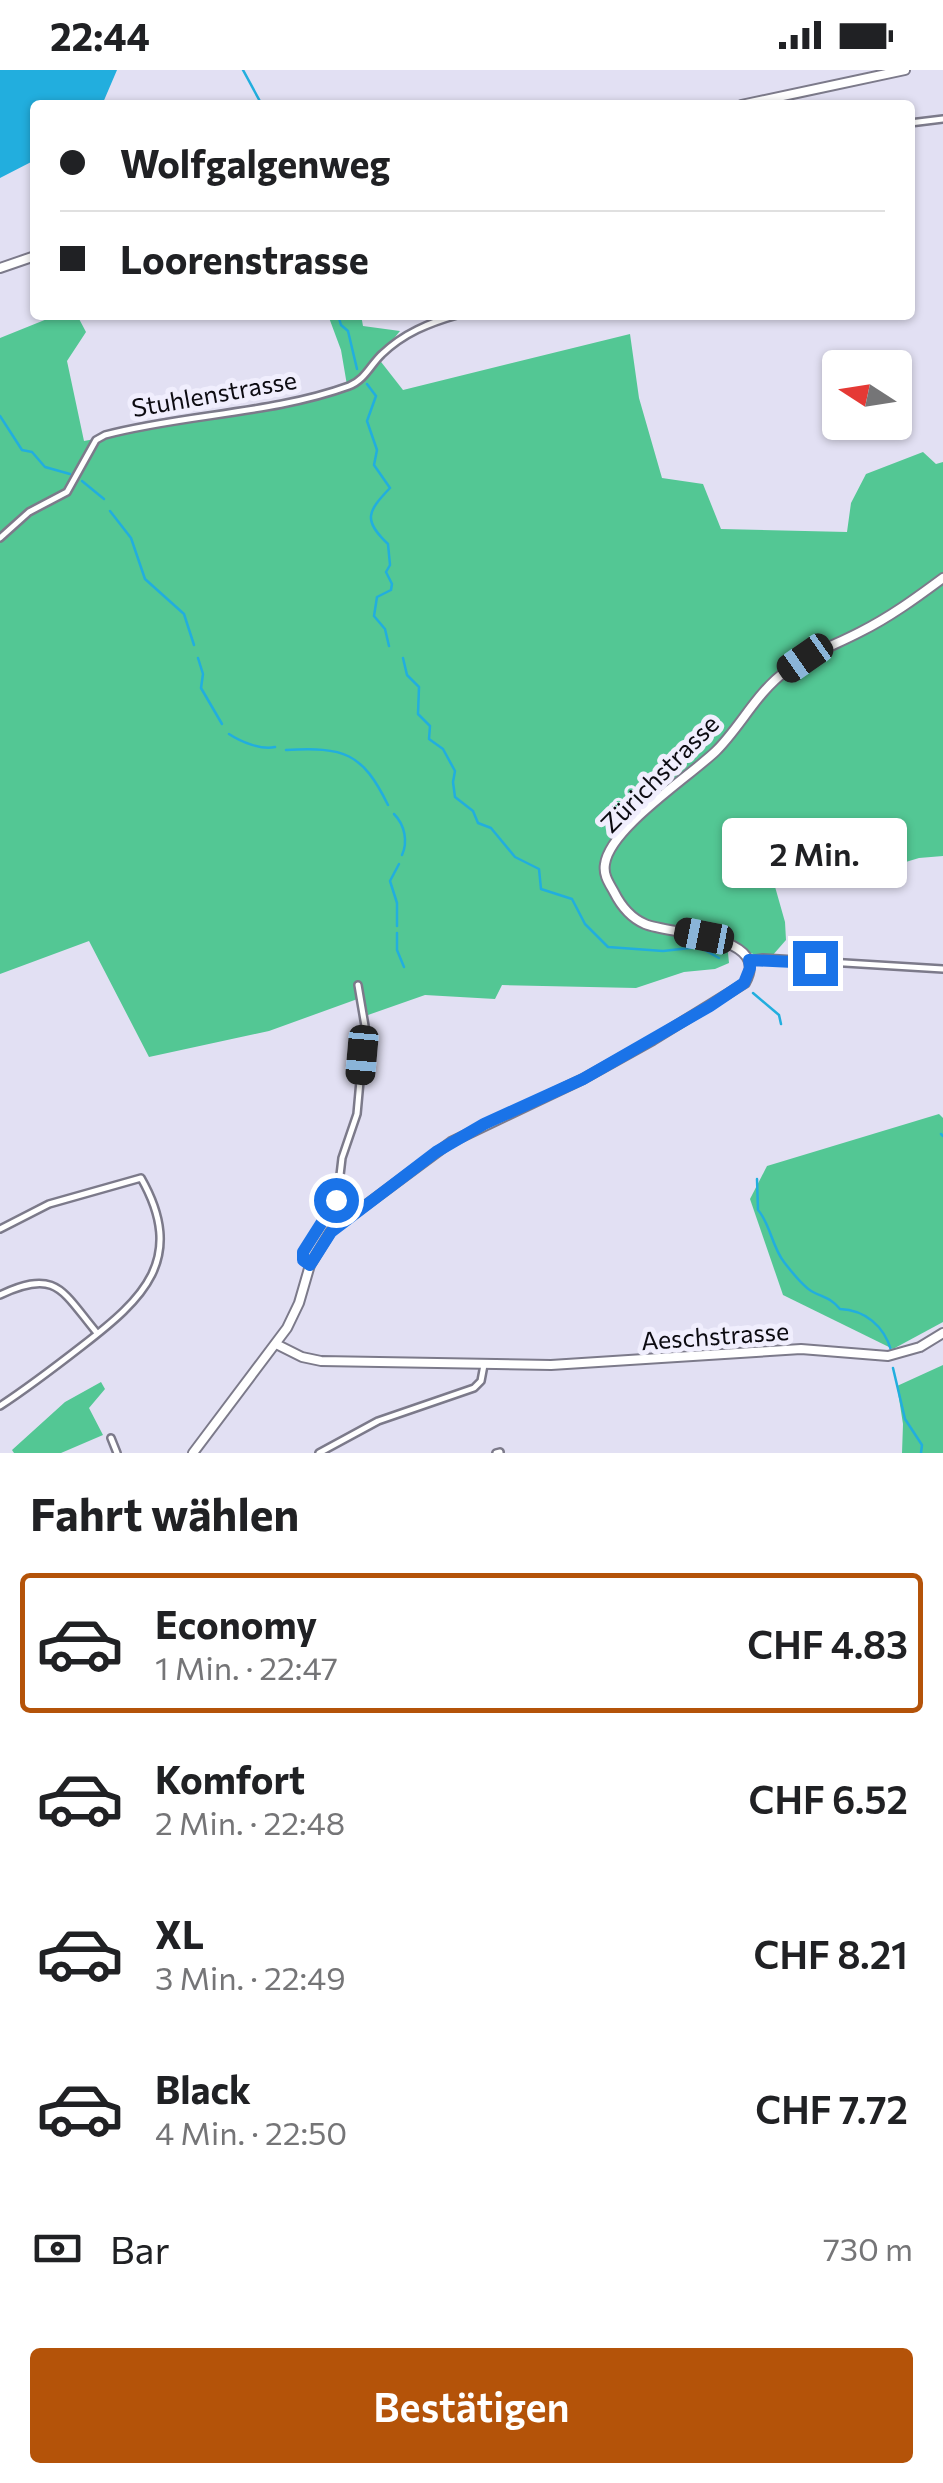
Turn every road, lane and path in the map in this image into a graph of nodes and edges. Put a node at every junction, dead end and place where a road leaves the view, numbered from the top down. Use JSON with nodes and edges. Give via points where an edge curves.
{"nodes":[{"id":1,"x":906,"y":70,"type":"edge"},
{"id":2,"x":765,"y":100,"type":"edge"},
{"id":3,"x":943,"y":118,"type":"edge"},
{"id":4,"x":915,"y":122,"type":"edge"},
{"id":5,"x":30,"y":258,"type":"edge"},
{"id":6,"x":0,"y":268,"type":"edge"},
{"id":7,"x":442,"y":320,"type":"edge"},
{"id":8,"x":0,"y":538,"type":"edge"},
{"id":9,"x":943,"y":578,"type":"edge"},
{"id":10,"x":749,"y":960,"type":"junction"},
{"id":11,"x":943,"y":969,"type":"edge"},
{"id":12,"x":358,"y":985,"type":"dead end"},
{"id":13,"x":0,"y":1229,"type":"edge"},
{"id":14,"x":310,"y":1265,"type":"junction"},
{"id":15,"x":0,"y":1295,"type":"edge"},
{"id":16,"x":943,"y":1333,"type":"edge"},
{"id":17,"x":98,"y":1334,"type":"junction"},
{"id":18,"x":276,"y":1344,"type":"junction"},
{"id":19,"x":484,"y":1365,"type":"junction"},
{"id":20,"x":0,"y":1406,"type":"edge"},
{"id":21,"x":111,"y":1438,"type":"dead end"},
{"id":22,"x":117,"y":1453,"type":"edge"},
{"id":23,"x":193,"y":1453,"type":"edge"},
{"id":24,"x":319,"y":1453,"type":"edge"}],
"edges":[{"from":1,"to":2,"type":"street"},
{"from":3,"to":4,"type":"street"},
{"from":5,"to":6,"type":"street"},
{"from":7,"to":8,"type":"street","name":"Stuhlenstrasse","via":[[397,341],[347,386],[105,434],[67,492]]},
{"from":9,"to":10,"type":"street","name":"Zürichstrasse","via":[[904,607],[781,674],[718,749],[648,808],[606,858],[607,880],[632,916],[740,949]]},
{"from":10,"to":11,"type":"street"},
{"from":10,"to":14,"type":"street","via":[[744,983],[670,1030],[436,1152],[331,1232]]},
{"from":12,"to":14,"type":"street","via":[[365,1026],[356,1114],[336,1200],[303,1252]]},
{"from":13,"to":17,"type":"street","via":[[49,1204],[140,1178],[158,1229],[155,1265],[138,1300]]},
{"from":14,"to":18,"type":"street","via":[[300,1303]]},
{"from":15,"to":17,"type":"street","via":[[26,1283],[50,1284]]},
{"from":16,"to":19,"type":"street","name":"Aeschstrasse","via":[[888,1356],[784,1349]]},
{"from":17,"to":20,"type":"street"},
{"from":18,"to":19,"type":"street","name":"Aeschstrasse","via":[[321,1361]]},
{"from":18,"to":23,"type":"street"},
{"from":19,"to":24,"type":"street","via":[[474,1388],[378,1421]]},
{"from":21,"to":22,"type":"street"}]}
